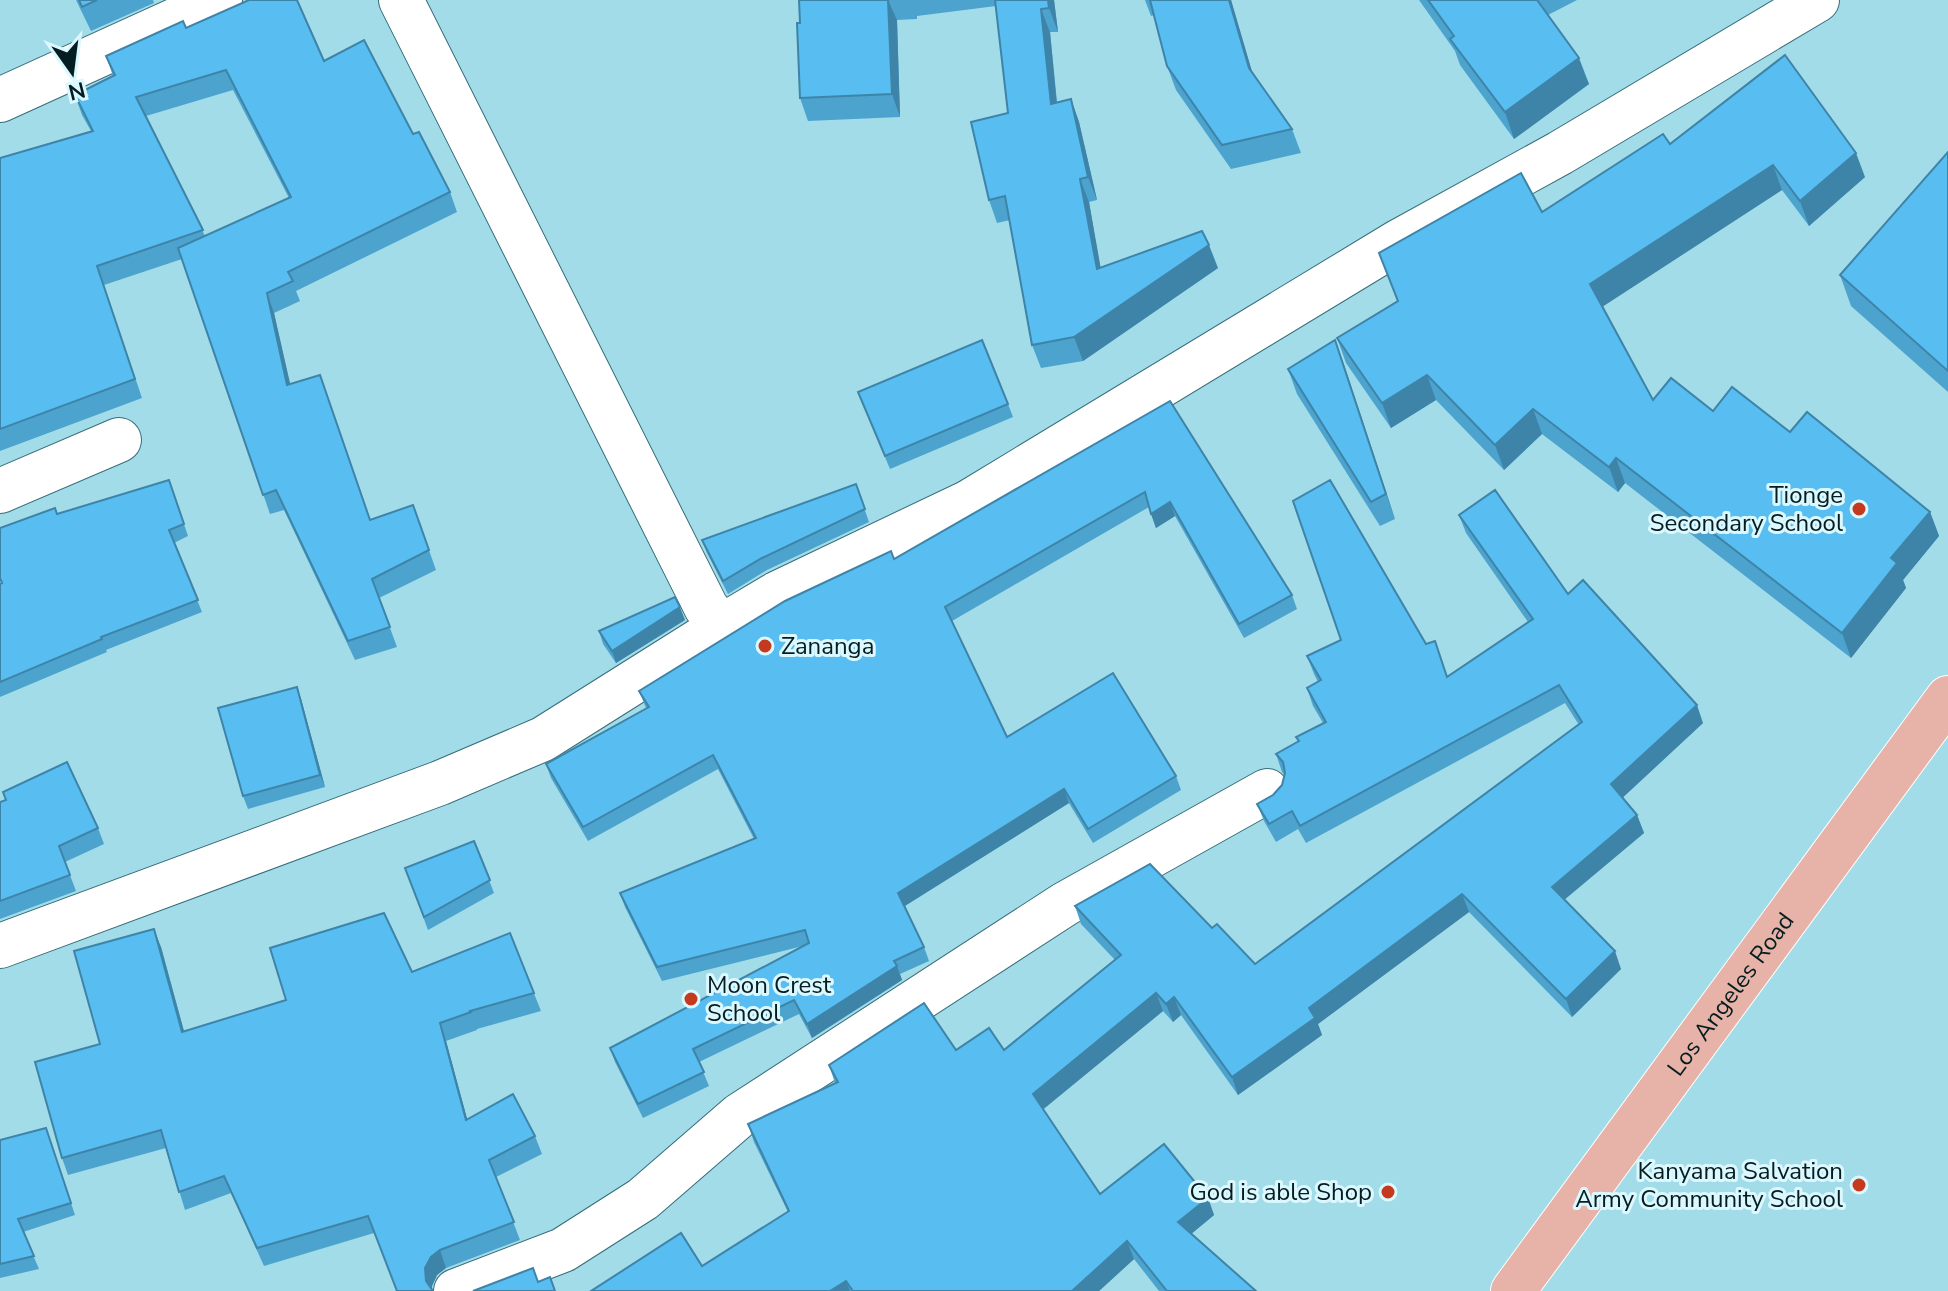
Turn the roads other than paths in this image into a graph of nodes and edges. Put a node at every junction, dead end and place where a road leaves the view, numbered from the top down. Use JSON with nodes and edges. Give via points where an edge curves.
{"nodes":[{"id":1,"x":220,"y":0,"type":"edge"},
{"id":2,"x":401,"y":0,"type":"edge"},
{"id":3,"x":1817,"y":0,"type":"edge"},
{"id":4,"x":0,"y":100,"type":"edge"},
{"id":5,"x":119,"y":440,"type":"dead end"},
{"id":6,"x":0,"y":491,"type":"edge"},
{"id":7,"x":721,"y":627,"type":"junction"},
{"id":8,"x":1948,"y":698,"type":"edge"},
{"id":9,"x":1267,"y":791,"type":"dead end"},
{"id":10,"x":0,"y":946,"type":"edge"},
{"id":11,"x":456,"y":1291,"type":"edge"},
{"id":12,"x":1513,"y":1291,"type":"edge"}],
"edges":[{"from":1,"to":4,"type":"street"},
{"from":2,"to":7,"type":"street","via":[[706,607]]},
{"from":3,"to":7,"type":"street","via":[[1398,242],[969,502],[778,593]]},
{"from":5,"to":6,"type":"street"},
{"from":7,"to":10,"type":"street","via":[[543,739],[440,783]]},
{"from":8,"to":12,"type":"main road","name":"Los Angeles Road"},
{"from":9,"to":11,"type":"street","via":[[1065,904],[740,1115],[643,1199],[563,1250]]}]}
